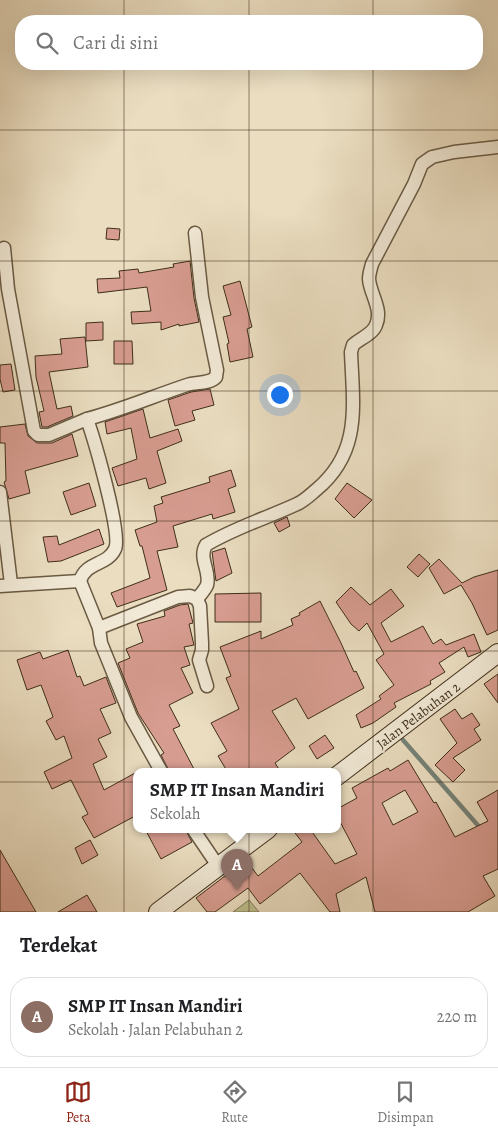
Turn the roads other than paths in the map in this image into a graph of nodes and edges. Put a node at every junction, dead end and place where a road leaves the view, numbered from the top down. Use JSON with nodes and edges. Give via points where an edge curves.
{"nodes":[{"id":1,"x":498,"y":147,"type":"edge"},
{"id":2,"x":195,"y":233,"type":"dead end"},
{"id":3,"x":4,"y":248,"type":"dead end"},
{"id":4,"x":87,"y":419,"type":"junction"},
{"id":5,"x":0,"y":492,"type":"edge"},
{"id":6,"x":80,"y":581,"type":"junction"},
{"id":7,"x":5,"y":585,"type":"edge"},
{"id":8,"x":197,"y":599,"type":"junction"},
{"id":9,"x":99,"y":628,"type":"junction"},
{"id":10,"x":498,"y":653,"type":"edge"},
{"id":11,"x":207,"y":686,"type":"dead end"},
{"id":12,"x":159,"y":768,"type":"edge"},
{"id":13,"x":341,"y":773,"type":"edge"},
{"id":14,"x":196,"y":833,"type":"edge"},
{"id":15,"x":263,"y":833,"type":"edge"},
{"id":16,"x":218,"y":866,"type":"junction"},
{"id":17,"x":158,"y":912,"type":"edge"}],
"edges":[{"from":1,"to":8,"type":"street","via":[[454,152],[432,157],[422,164],[372,264],[370,274],[378,319],[373,330],[353,345],[351,352],[354,410],[340,464],[321,486],[300,502],[206,545],[203,554],[206,587]]},
{"from":2,"to":4,"type":"street","via":[[216,378]]},
{"from":3,"to":4,"type":"street","via":[[8,289],[34,431],[38,435],[49,435]]},
{"from":4,"to":6,"type":"street","via":[[116,531],[116,547],[109,557],[90,566]]},
{"from":5,"to":7,"type":"street"},
{"from":6,"to":7,"type":"street"},
{"from":6,"to":9,"type":"street"},
{"from":8,"to":9,"type":"street","via":[[178,597]]},
{"from":8,"to":11,"type":"street","via":[[202,643],[199,660]]},
{"from":9,"to":12,"type":"street","via":[[101,643],[131,717]]},
{"from":10,"to":13,"type":"main road","name":"Jalan Pelabuhan 2"},
{"from":14,"to":16,"type":"street"},
{"from":15,"to":16,"type":"main road"},
{"from":16,"to":17,"type":"main road"}]}
